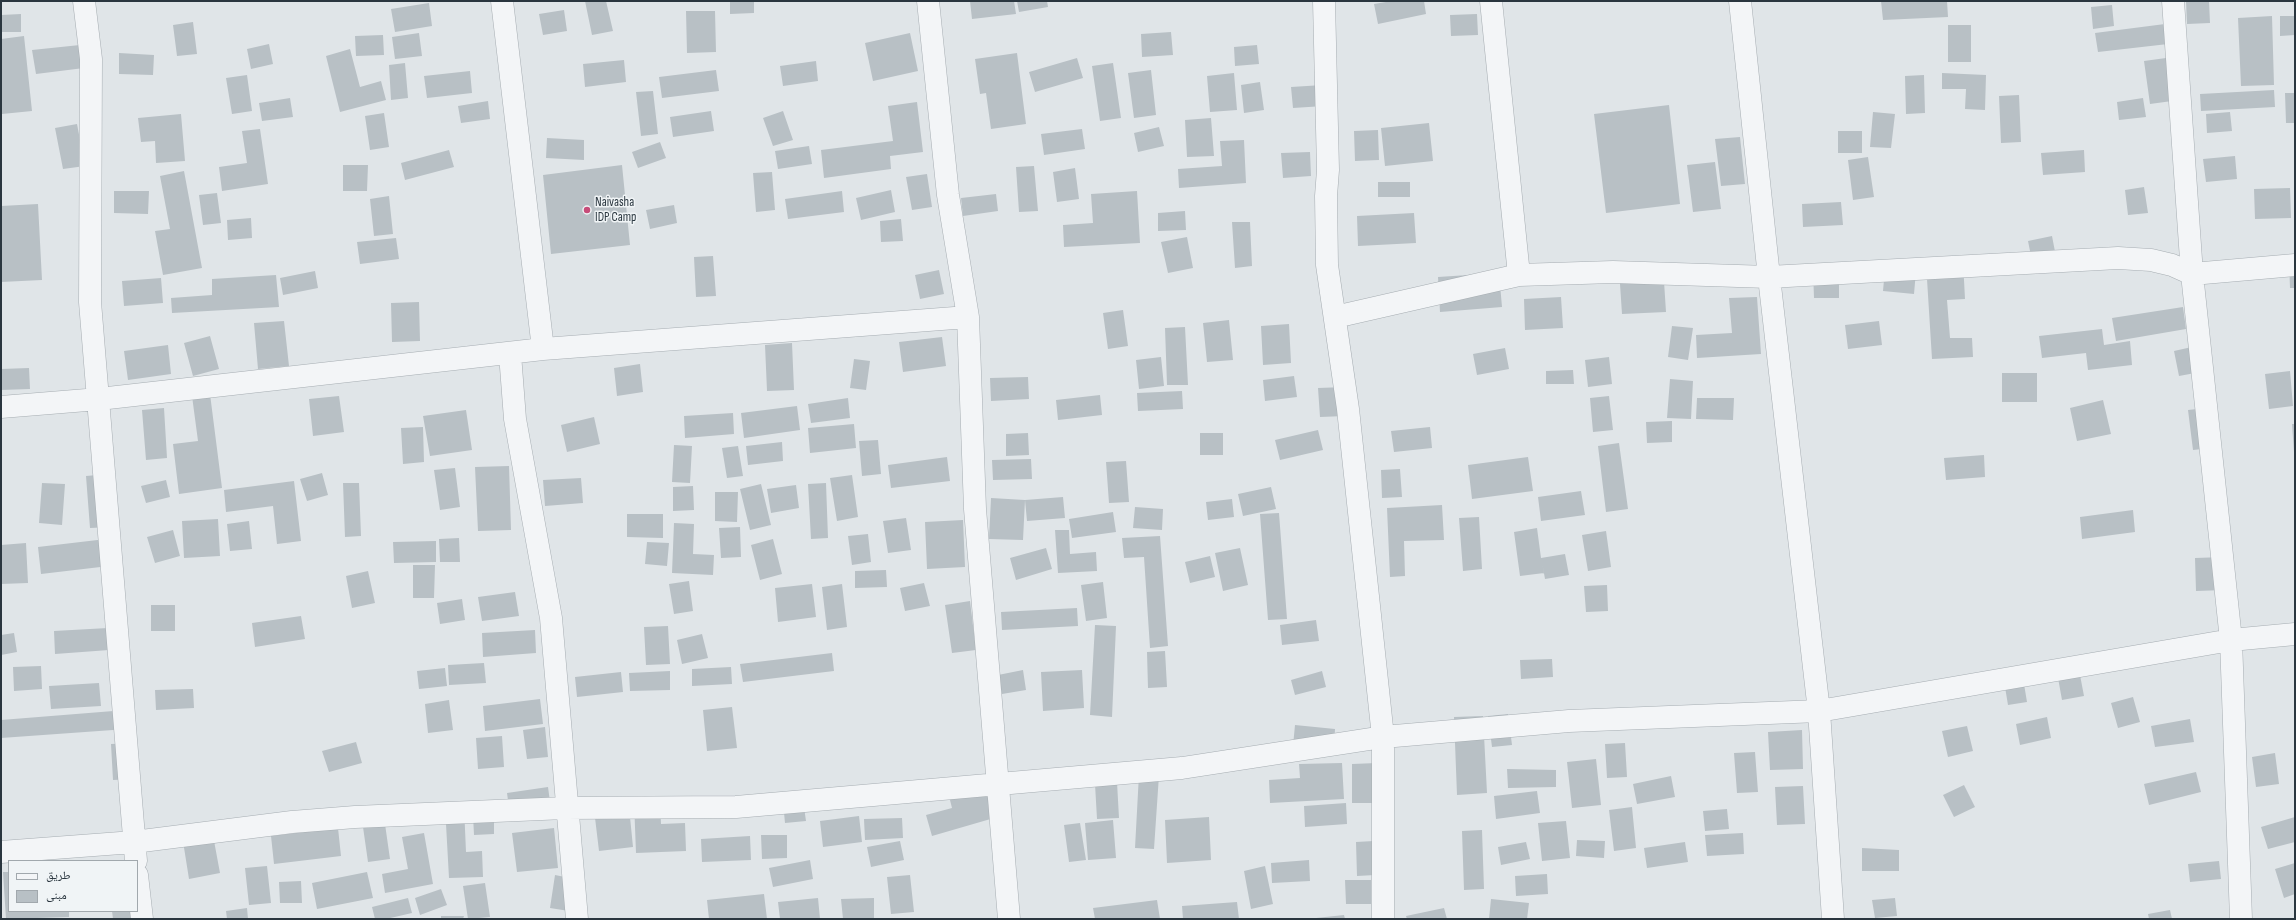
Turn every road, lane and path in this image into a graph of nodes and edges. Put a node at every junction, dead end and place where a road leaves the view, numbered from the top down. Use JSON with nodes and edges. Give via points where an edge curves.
{"nodes":[{"id":1,"x":84,"y":1,"type":"edge"},
{"id":2,"x":502,"y":1,"type":"edge"},
{"id":3,"x":928,"y":1,"type":"edge"},
{"id":4,"x":1324,"y":1,"type":"edge"},
{"id":5,"x":1490,"y":1,"type":"edge"},
{"id":6,"x":1740,"y":1,"type":"edge"},
{"id":7,"x":2173,"y":1,"type":"edge"},
{"id":8,"x":2295,"y":264,"type":"edge"},
{"id":9,"x":2192,"y":274,"type":"junction"},
{"id":10,"x":1519,"y":275,"type":"junction"},
{"id":11,"x":1769,"y":277,"type":"junction"},
{"id":12,"x":968,"y":317,"type":"junction"},
{"id":13,"x":1335,"y":317,"type":"junction"},
{"id":14,"x":543,"y":349,"type":"junction"},
{"id":15,"x":510,"y":354,"type":"junction"},
{"id":16,"x":99,"y":399,"type":"junction"},
{"id":17,"x":1,"y":407,"type":"edge"},
{"id":18,"x":2295,"y":634,"type":"edge"},
{"id":19,"x":2231,"y":640,"type":"junction"},
{"id":20,"x":1819,"y":711,"type":"junction"},
{"id":21,"x":1383,"y":737,"type":"junction"},
{"id":22,"x":997,"y":784,"type":"junction"},
{"id":23,"x":565,"y":808,"type":"junction"},
{"id":24,"x":1,"y":852,"type":"edge"},
{"id":25,"x":135,"y":852,"type":"edge"},
{"id":26,"x":138,"y":884,"type":"edge"},
{"id":27,"x":142,"y":919,"type":"edge"},
{"id":28,"x":576,"y":919,"type":"edge"},
{"id":29,"x":1009,"y":919,"type":"edge"},
{"id":30,"x":1383,"y":919,"type":"edge"},
{"id":31,"x":1833,"y":919,"type":"edge"},
{"id":32,"x":2241,"y":919,"type":"edge"}],
"edges":[{"from":1,"to":16,"type":"street","via":[[91,59],[90,302]]},
{"from":2,"to":14,"type":"street"},
{"from":3,"to":12,"type":"street","via":[[948,195]]},
{"from":4,"to":13,"type":"street","via":[[1328,170],[1327,265]]},
{"from":5,"to":10,"type":"street"},
{"from":6,"to":11,"type":"street"},
{"from":7,"to":9,"type":"street"},
{"from":8,"to":9,"type":"street"},
{"from":9,"to":11,"type":"street","via":[[2172,265],[2151,260],[2118,258]]},
{"from":9,"to":19,"type":"street"},
{"from":10,"to":11,"type":"street","via":[[1613,272]]},
{"from":10,"to":13,"type":"street"},
{"from":11,"to":20,"type":"street"},
{"from":12,"to":14,"type":"street"},
{"from":12,"to":22,"type":"street","via":[[975,509]]},
{"from":13,"to":21,"type":"street","via":[[1348,409]]},
{"from":14,"to":15,"type":"street"},
{"from":15,"to":16,"type":"street"},
{"from":15,"to":23,"type":"street","via":[[515,419],[551,618]]},
{"from":16,"to":17,"type":"street"},
{"from":16,"to":25,"type":"street"},
{"from":18,"to":19,"type":"street"},
{"from":19,"to":20,"type":"street"},
{"from":19,"to":32,"type":"street"},
{"from":20,"to":21,"type":"street","via":[[1569,721]]},
{"from":20,"to":31,"type":"street"},
{"from":21,"to":22,"type":"street","via":[[1182,768]]},
{"from":21,"to":30,"type":"street"},
{"from":22,"to":23,"type":"street","via":[[736,807]]},
{"from":22,"to":29,"type":"street"},
{"from":23,"to":25,"type":"street","via":[[362,816],[292,822]]},
{"from":23,"to":28,"type":"street"},
{"from":24,"to":25,"type":"street"},
{"from":26,"to":27,"type":"street"}]}
